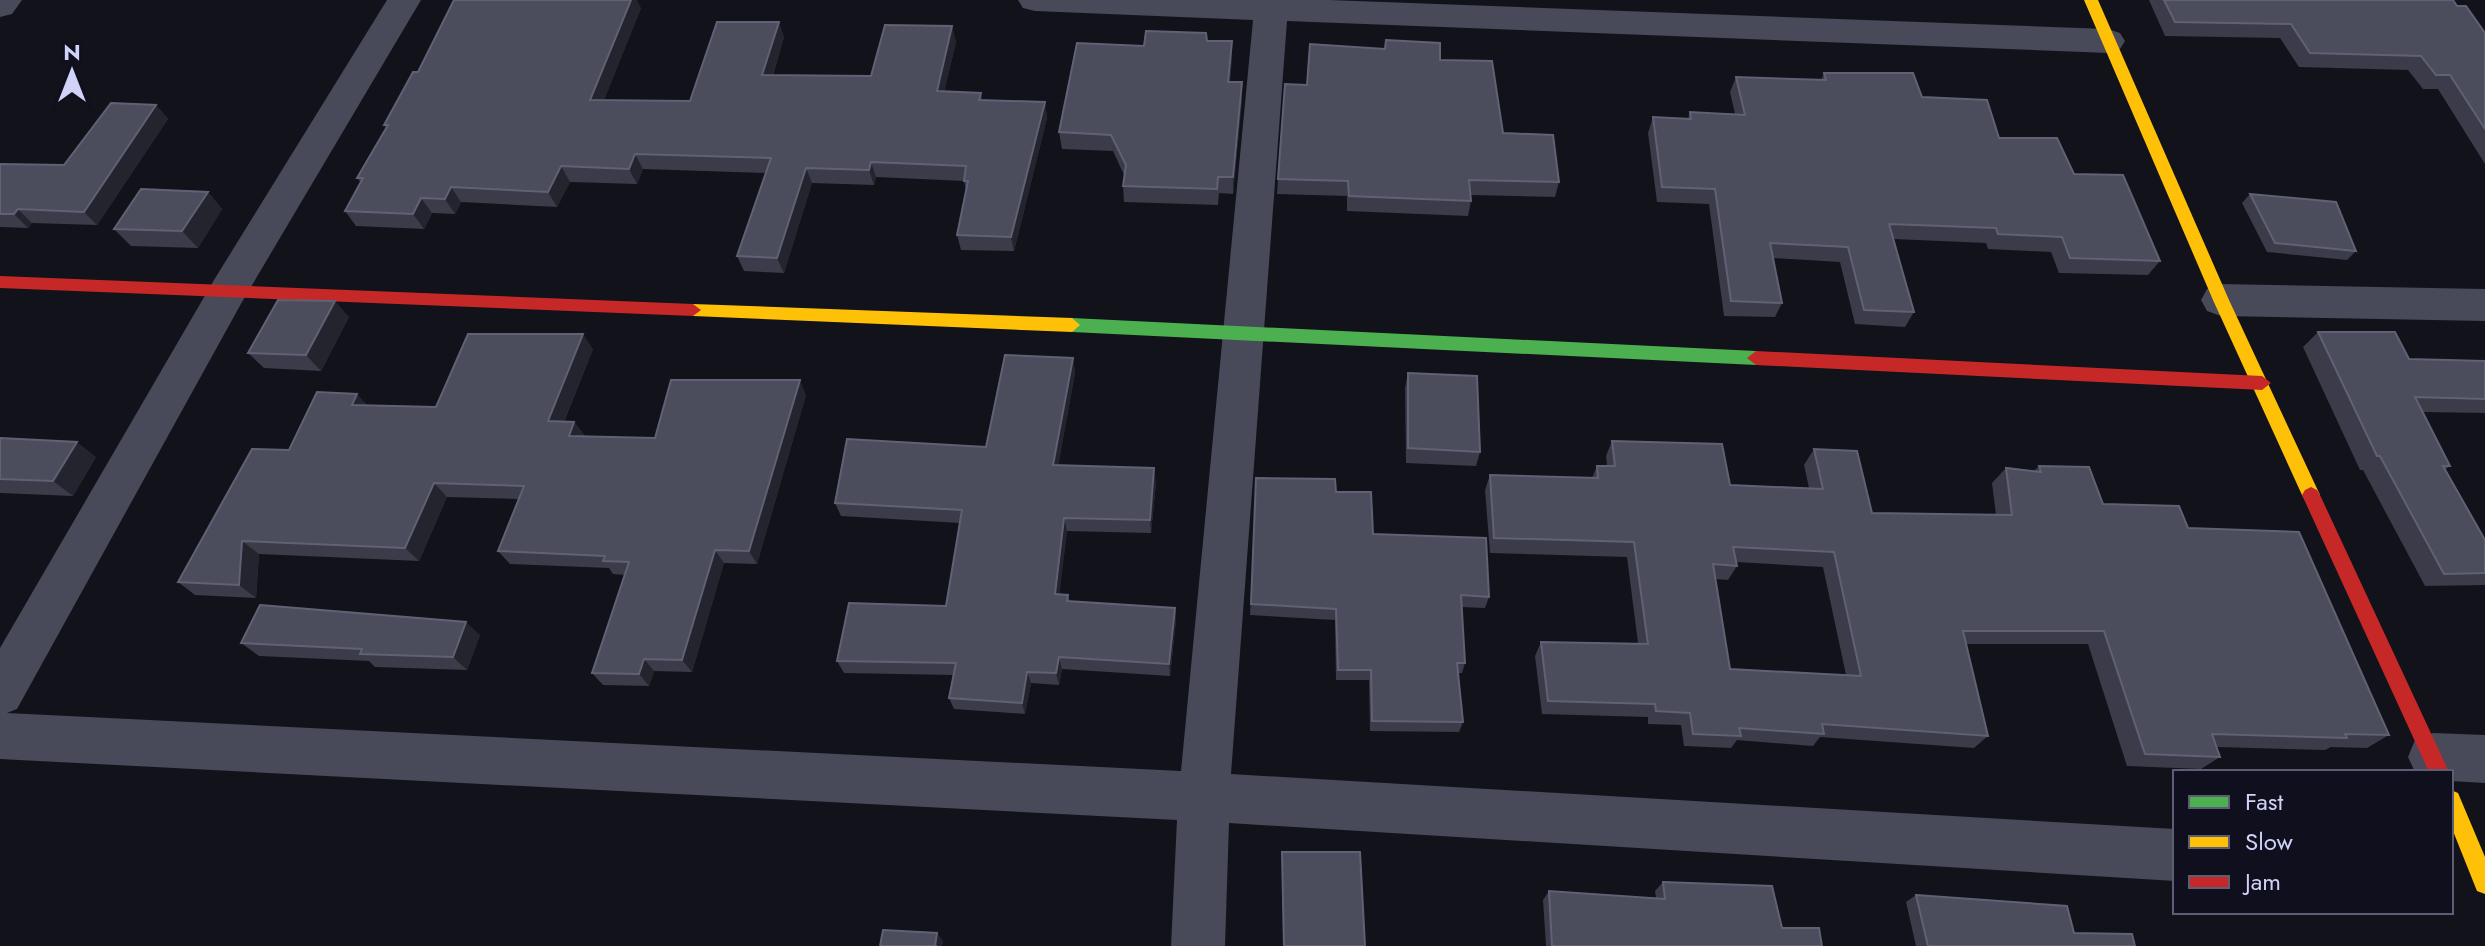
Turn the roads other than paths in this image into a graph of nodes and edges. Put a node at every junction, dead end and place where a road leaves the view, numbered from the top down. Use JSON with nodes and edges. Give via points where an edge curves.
{"nodes":[{"id":1,"x":5,"y":0,"type":"edge"},
{"id":2,"x":404,"y":0,"type":"edge"},
{"id":3,"x":1035,"y":0,"type":"edge"},
{"id":4,"x":2091,"y":0,"type":"edge"},
{"id":5,"x":1271,"y":5,"type":"edge"},
{"id":6,"x":0,"y":6,"type":"edge"},
{"id":7,"x":1680,"y":13,"type":"edge"},
{"id":8,"x":2108,"y":41,"type":"junction"},
{"id":9,"x":0,"y":282,"type":"edge"},
{"id":10,"x":228,"y":291,"type":"junction"},
{"id":11,"x":2221,"y":300,"type":"junction"},
{"id":12,"x":2485,"y":305,"type":"edge"},
{"id":13,"x":1243,"y":332,"type":"junction"},
{"id":14,"x":2262,"y":383,"type":"junction"},
{"id":15,"x":0,"y":693,"type":"edge"},
{"id":16,"x":0,"y":736,"type":"edge"},
{"id":17,"x":2485,"y":759,"type":"edge"},
{"id":18,"x":2438,"y":770,"type":"edge"},
{"id":19,"x":2453,"y":771,"type":"edge"},
{"id":20,"x":1204,"y":797,"type":"junction"},
{"id":21,"x":2453,"y":815,"type":"edge"},
{"id":22,"x":2173,"y":855,"type":"edge"},
{"id":23,"x":2472,"y":876,"type":"edge"},
{"id":24,"x":1198,"y":946,"type":"edge"}],
"edges":[{"from":1,"to":6,"type":"street"},
{"from":2,"to":10,"type":"street"},
{"from":3,"to":5,"type":"street"},
{"from":4,"to":8,"type":"street"},
{"from":5,"to":7,"type":"street"},
{"from":5,"to":13,"type":"street"},
{"from":7,"to":8,"type":"street"},
{"from":8,"to":11,"type":"street"},
{"from":9,"to":10,"type":"street"},
{"from":10,"to":13,"type":"street"},
{"from":10,"to":15,"type":"street"},
{"from":11,"to":12,"type":"street"},
{"from":11,"to":14,"type":"street"},
{"from":13,"to":14,"type":"street"},
{"from":13,"to":20,"type":"street"},
{"from":14,"to":18,"type":"street"},
{"from":16,"to":20,"type":"street"},
{"from":17,"to":19,"type":"street"},
{"from":20,"to":22,"type":"street"},
{"from":20,"to":24,"type":"street"},
{"from":21,"to":23,"type":"street"}]}
